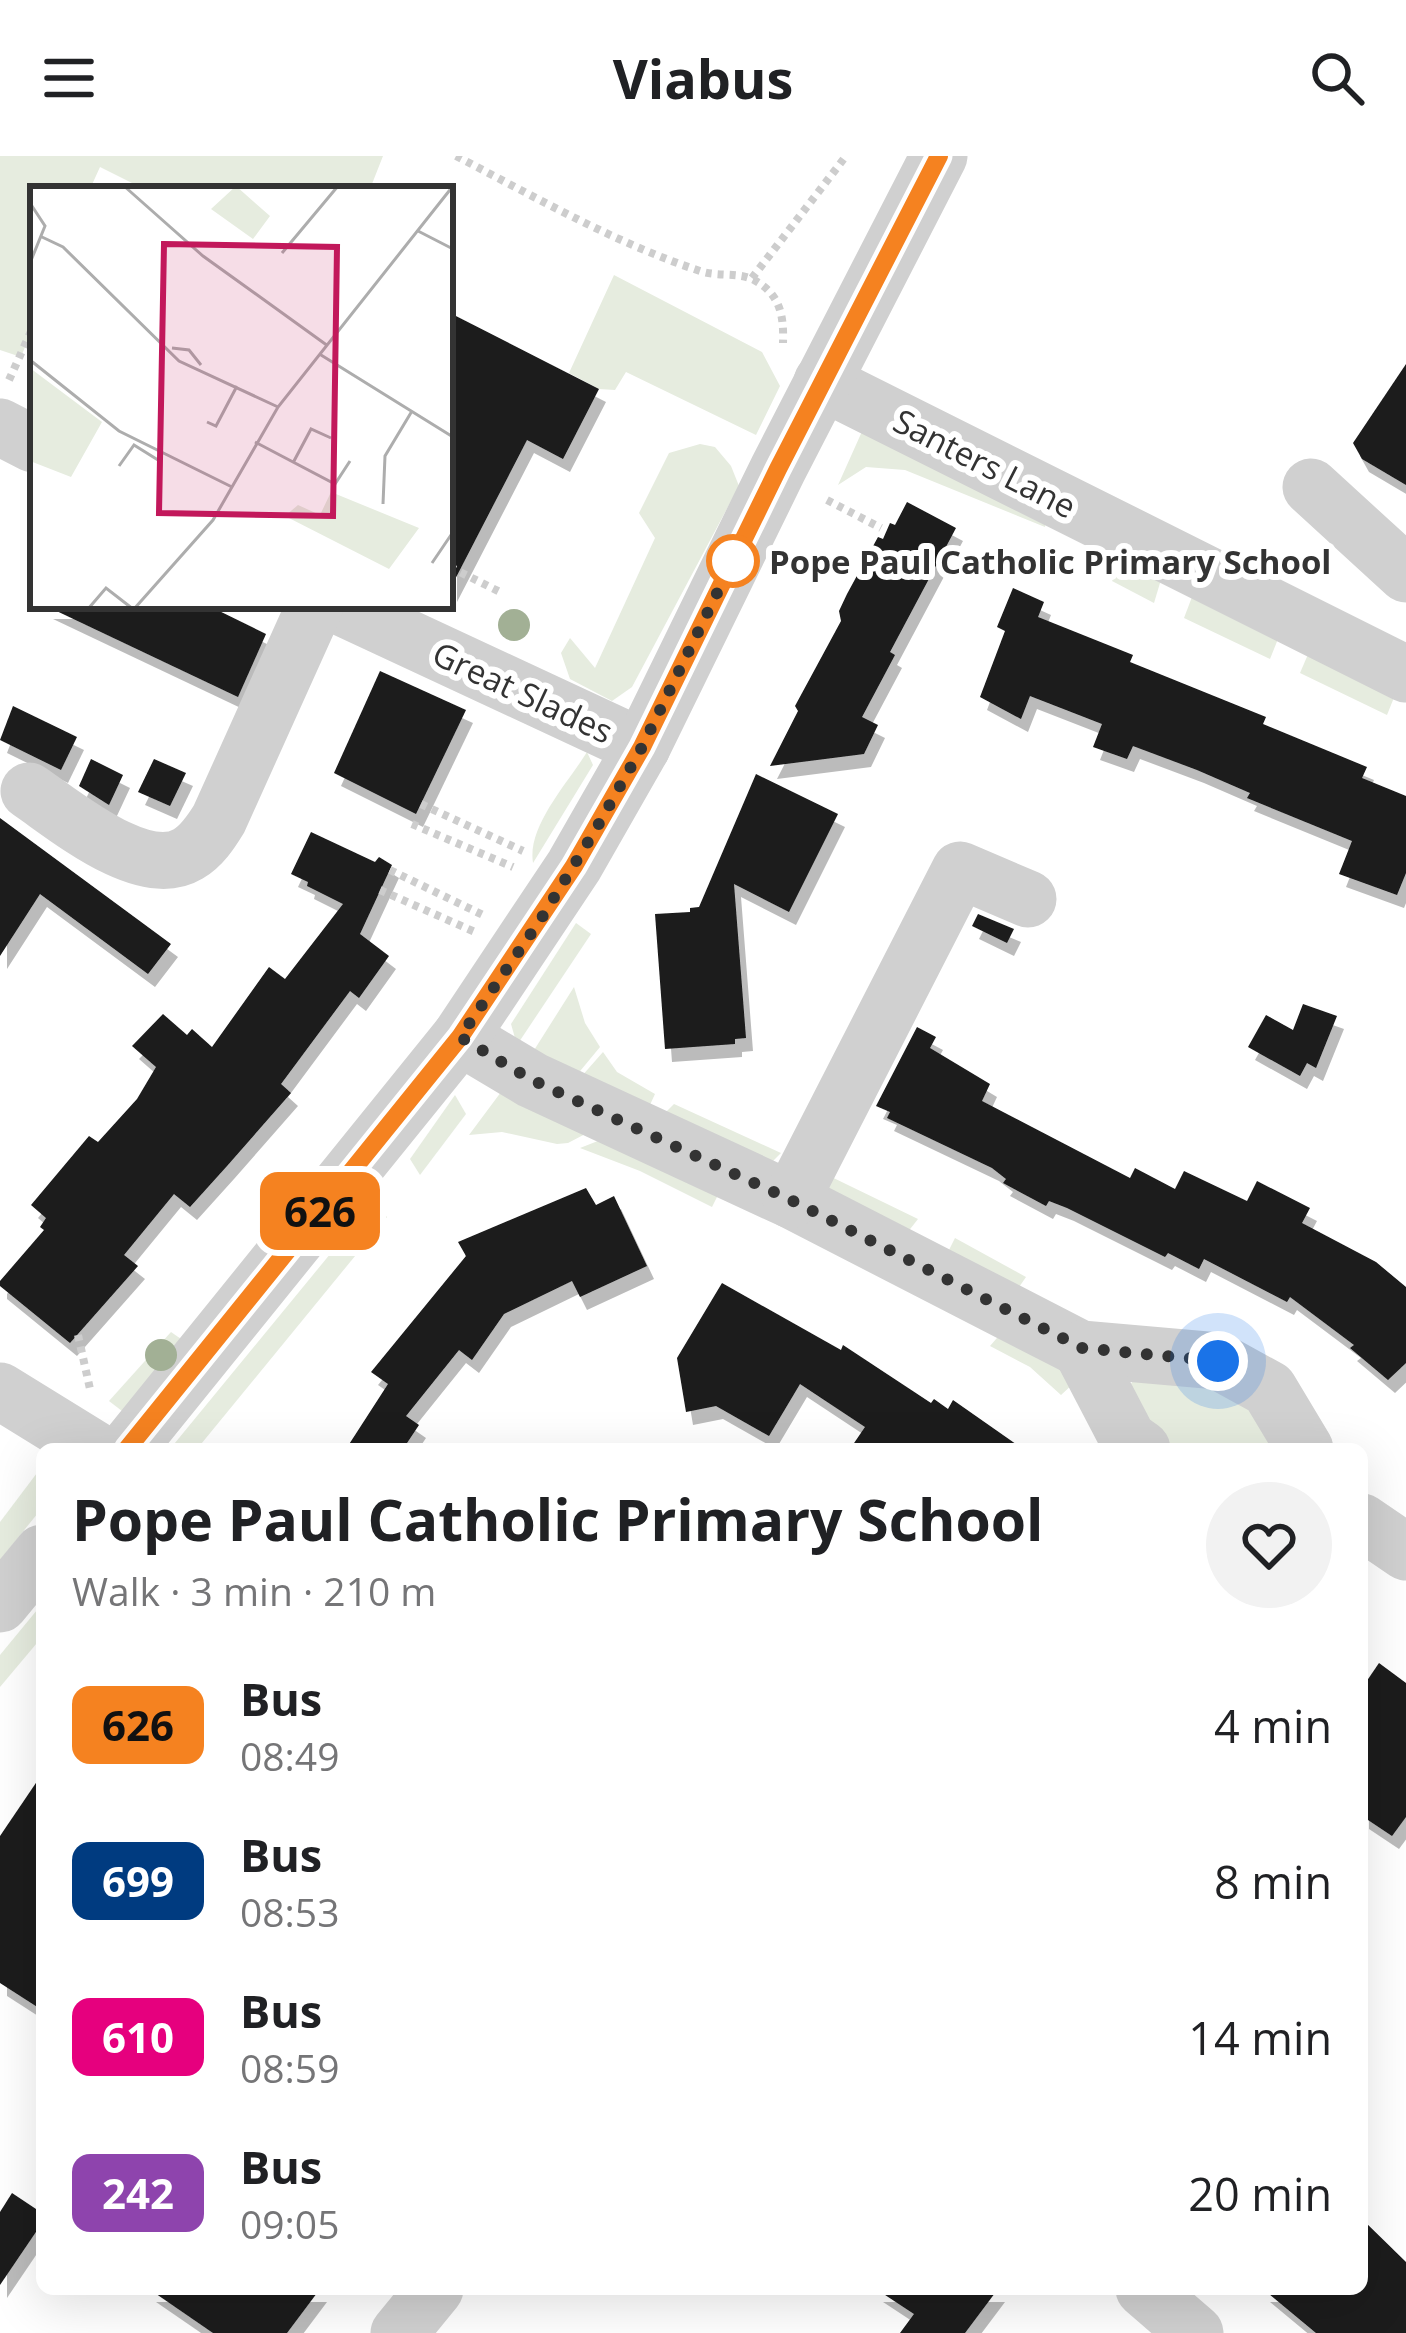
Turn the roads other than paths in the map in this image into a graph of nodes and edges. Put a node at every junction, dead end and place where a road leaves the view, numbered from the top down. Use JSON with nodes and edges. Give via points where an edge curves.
{"nodes":[{"id":1,"x":939,"y":156,"type":"edge"},
{"id":2,"x":798,"y":371,"type":"junction"},
{"id":3,"x":2,"y":408,"type":"edge"},
{"id":4,"x":30,"y":441,"type":"edge"},
{"id":5,"x":1311,"y":487,"type":"dead end"},
{"id":6,"x":1406,"y":574,"type":"edge"},
{"id":7,"x":314,"y":609,"type":"edge"},
{"id":8,"x":345,"y":609,"type":"edge"},
{"id":9,"x":1398,"y":653,"type":"edge"},
{"id":10,"x":642,"y":747,"type":"junction"},
{"id":11,"x":29,"y":791,"type":"dead end"},
{"id":12,"x":1028,"y":899,"type":"dead end"},
{"id":13,"x":460,"y":1037,"type":"junction"},
{"id":14,"x":791,"y":1200,"type":"junction"},
{"id":15,"x":1082,"y":1348,"type":"junction"},
{"id":16,"x":0,"y":1391,"type":"edge"},
{"id":17,"x":105,"y":1436,"type":"edge"},
{"id":18,"x":1134,"y":1443,"type":"edge"},
{"id":19,"x":1301,"y":1443,"type":"edge"},
{"id":20,"x":1368,"y":1526,"type":"edge"},
{"id":21,"x":1406,"y":1552,"type":"edge"},
{"id":22,"x":36,"y":1560,"type":"edge"},
{"id":23,"x":0,"y":1604,"type":"edge"},
{"id":24,"x":430,"y":2295,"type":"edge"},
{"id":25,"x":1151,"y":2295,"type":"edge"},
{"id":26,"x":399,"y":2333,"type":"edge"},
{"id":27,"x":1195,"y":2333,"type":"edge"}],
"edges":[{"from":1,"to":2,"type":"street"},
{"from":2,"to":9,"type":"street","name":"Santers Lane"},
{"from":2,"to":10,"type":"street"},
{"from":3,"to":4,"type":"street"},
{"from":5,"to":6,"type":"street"},
{"from":7,"to":11,"type":"street","via":[[219,819],[185,857],[148,860],[118,850]]},
{"from":8,"to":10,"type":"street","name":"Great Slades"},
{"from":10,"to":13,"type":"street"},
{"from":12,"to":14,"type":"street","via":[[960,870]]},
{"from":13,"to":14,"type":"street","via":[[532,1080]]},
{"from":13,"to":17,"type":"street"},
{"from":14,"to":15,"type":"street"},
{"from":15,"to":18,"type":"street"},
{"from":15,"to":19,"type":"street","via":[[1218,1361],[1269,1389]]},
{"from":16,"to":17,"type":"street"},
{"from":20,"to":21,"type":"street"},
{"from":22,"to":23,"type":"street"},
{"from":24,"to":26,"type":"street"},
{"from":25,"to":27,"type":"street"}]}
